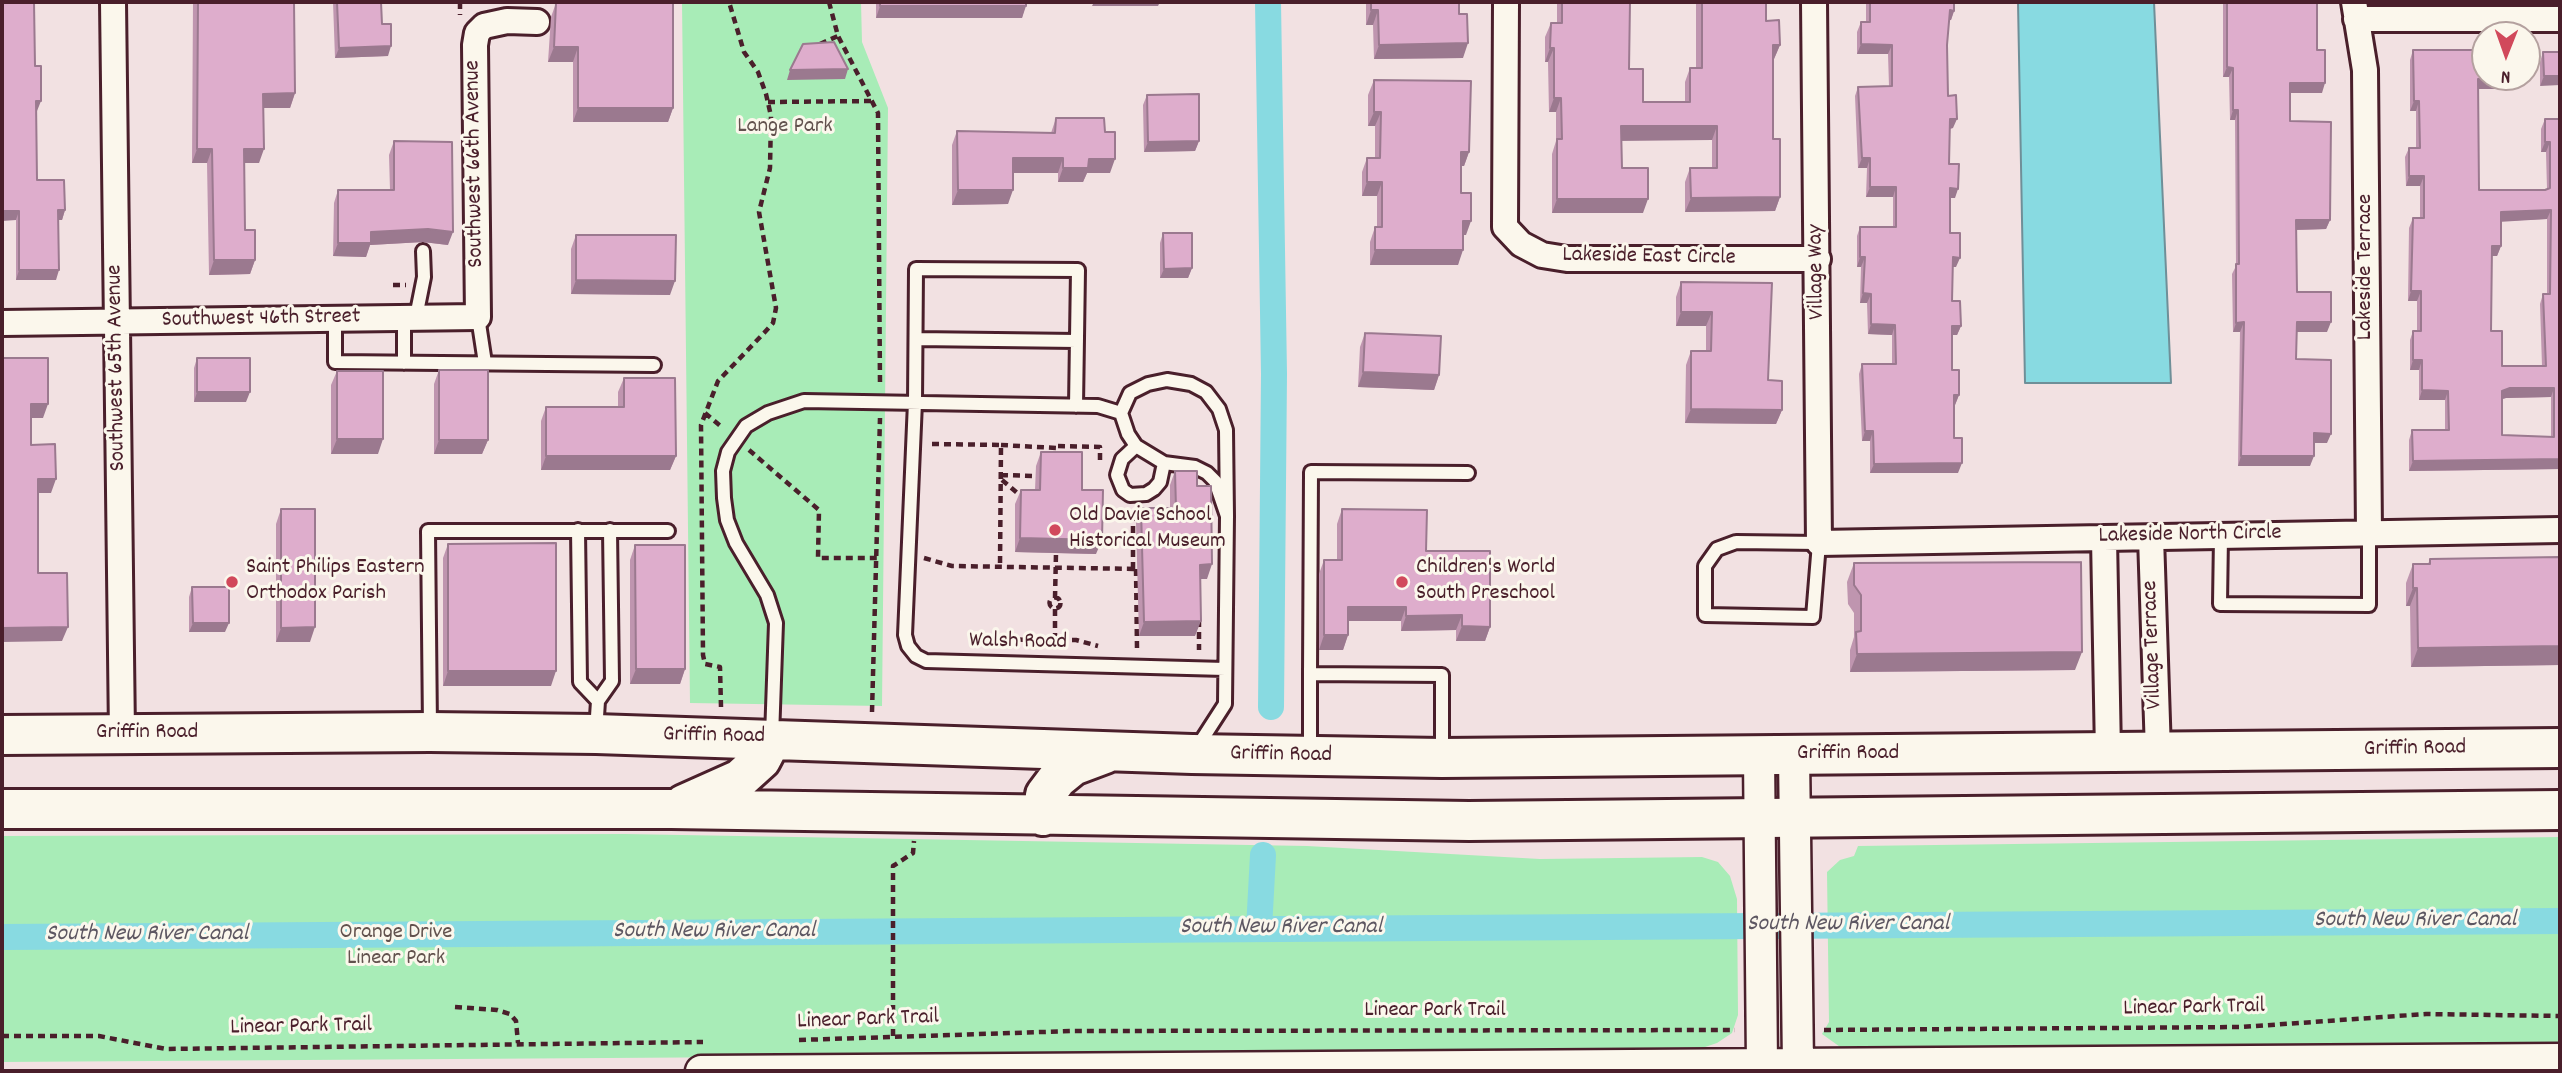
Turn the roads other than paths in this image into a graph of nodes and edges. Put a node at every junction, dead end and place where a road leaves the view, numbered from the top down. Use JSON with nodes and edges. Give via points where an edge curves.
{"nodes":[{"id":1,"x":113,"y":2,"type":"edge"},
{"id":2,"x":1506,"y":2,"type":"edge"},
{"id":3,"x":1815,"y":2,"type":"edge"},
{"id":4,"x":2355,"y":10,"type":"edge"},
{"id":5,"x":2560,"y":19,"type":"edge"},
{"id":6,"x":537,"y":22,"type":"dead end"},
{"id":7,"x":423,"y":250,"type":"dead end"},
{"id":8,"x":1818,"y":259,"type":"junction"},
{"id":9,"x":335,"y":317,"type":"junction"},
{"id":10,"x":410,"y":317,"type":"junction"},
{"id":11,"x":478,"y":317,"type":"junction"},
{"id":12,"x":2,"y":323,"type":"edge"},
{"id":13,"x":118,"y":323,"type":"junction"},
{"id":14,"x":916,"y":339,"type":"junction"},
{"id":15,"x":1077,"y":341,"type":"junction"},
{"id":16,"x":404,"y":363,"type":"junction"},
{"id":17,"x":485,"y":363,"type":"junction"},
{"id":18,"x":654,"y":365,"type":"dead end"},
{"id":19,"x":915,"y":402,"type":"junction"},
{"id":20,"x":1076,"y":406,"type":"junction"},
{"id":21,"x":1121,"y":413,"type":"junction"},
{"id":22,"x":1136,"y":446,"type":"junction"},
{"id":23,"x":1164,"y":463,"type":"junction"},
{"id":24,"x":1468,"y":473,"type":"dead end"},
{"id":25,"x":1227,"y":516,"type":"junction"},
{"id":26,"x":578,"y":530,"type":"junction"},
{"id":27,"x":610,"y":530,"type":"junction"},
{"id":28,"x":2560,"y":530,"type":"edge"},
{"id":29,"x":668,"y":531,"type":"dead end"},
{"id":30,"x":2369,"y":533,"type":"junction"},
{"id":31,"x":2221,"y":536,"type":"junction"},
{"id":32,"x":2151,"y":537,"type":"junction"},
{"id":33,"x":2105,"y":538,"type":"junction"},
{"id":34,"x":1819,"y":543,"type":"junction"},
{"id":35,"x":1225,"y":669,"type":"junction"},
{"id":36,"x":1310,"y":674,"type":"junction"},
{"id":37,"x":597,"y":718,"type":"junction"},
{"id":38,"x":430,"y":732,"type":"junction"},
{"id":39,"x":122,"y":734,"type":"junction"},
{"id":40,"x":2,"y":735,"type":"edge"},
{"id":41,"x":772,"y":739,"type":"junction"},
{"id":42,"x":2560,"y":748,"type":"edge"},
{"id":43,"x":1114,"y":751,"type":"junction"},
{"id":44,"x":2158,"y":752,"type":"junction"},
{"id":45,"x":2108,"y":753,"type":"junction"},
{"id":46,"x":1192,"y":754,"type":"junction"},
{"id":47,"x":1776,"y":755,"type":"junction"},
{"id":48,"x":1311,"y":757,"type":"junction"},
{"id":49,"x":1442,"y":758,"type":"junction"},
{"id":50,"x":2,"y":809,"type":"edge"},
{"id":51,"x":671,"y":809,"type":"junction"},
{"id":52,"x":2560,"y":810,"type":"edge"},
{"id":53,"x":1043,"y":816,"type":"junction"},
{"id":54,"x":1777,"y":818,"type":"junction"},
{"id":55,"x":2559,"y":1063,"type":"edge"},
{"id":56,"x":1762,"y":1065,"type":"junction"},
{"id":57,"x":1798,"y":1065,"type":"junction"},
{"id":58,"x":2389,"y":1065,"type":"edge"},
{"id":59,"x":2244,"y":1066,"type":"edge"},
{"id":60,"x":2047,"y":1067,"type":"edge"},
{"id":61,"x":2156,"y":1067,"type":"edge"},
{"id":62,"x":1371,"y":1068,"type":"edge"},
{"id":63,"x":1469,"y":1068,"type":"edge"},
{"id":64,"x":1668,"y":1068,"type":"edge"},
{"id":65,"x":1068,"y":1069,"type":"edge"},
{"id":66,"x":1260,"y":1069,"type":"edge"},
{"id":67,"x":864,"y":1070,"type":"edge"},
{"id":68,"x":701,"y":1071,"type":"edge"}],
"edges":[{"from":1,"to":13,"type":"street","name":"Southwest 65th Avenue"},
{"from":2,"to":8,"type":"street","name":"Lakeside East Circle","via":[[1505,227],[1521,244],[1542,255],[1567,259]]},
{"from":3,"to":8,"type":"street","name":"Village Way"},
{"from":4,"to":5,"type":"street"},
{"from":4,"to":30,"type":"street","name":"Lakeside Terrace","via":[[2365,70]]},
{"from":6,"to":11,"type":"street","name":"Southwest 66th Avenue","via":[[507,21],[484,26],[477,33]]},
{"from":7,"to":10,"type":"lane","via":[[424,277]]},
{"from":8,"to":34,"type":"street","name":"Village Way"},
{"from":9,"to":10,"type":"street","name":"Southwest 46th Street"},
{"from":9,"to":13,"type":"street","name":"Southwest 46th Street"},
{"from":9,"to":16,"type":"lane","via":[[334,362]]},
{"from":10,"to":11,"type":"street","name":"Southwest 46th Street"},
{"from":10,"to":16,"type":"lane"},
{"from":11,"to":17,"type":"lane"},
{"from":12,"to":13,"type":"street","name":"Southwest 46th Street"},
{"from":13,"to":39,"type":"street","name":"Southwest 65th Avenue"},
{"from":14,"to":15,"type":"lane"},
{"from":14,"to":15,"type":"lane","name":"Walsh Road","via":[[916,269],[1077,270]]},
{"from":14,"to":19,"type":"lane","name":"Walsh Road"},
{"from":15,"to":20,"type":"lane","name":"Walsh Road"},
{"from":16,"to":17,"type":"lane"},
{"from":17,"to":18,"type":"lane"},
{"from":19,"to":20,"type":"lane"},
{"from":19,"to":35,"type":"lane","name":"Walsh Road","via":[[905,635],[916,656],[926,661]]},
{"from":19,"to":41,"type":"lane","via":[[804,401],[768,413],[746,426],[736,439],[723,471],[724,498],[736,543],[767,595],[776,624]]},
{"from":20,"to":21,"type":"lane"},
{"from":21,"to":22,"type":"lane"},
{"from":21,"to":25,"type":"lane","via":[[1130,393],[1148,384],[1167,380],[1206,392],[1219,409],[1226,430]]},
{"from":22,"to":23,"type":"lane"},
{"from":22,"to":23,"type":"lane","via":[[1122,459],[1117,475],[1130,495],[1154,489]]},
{"from":23,"to":25,"type":"lane","via":[[1207,473],[1215,481]]},
{"from":24,"to":36,"type":"lane","via":[[1311,472]]},
{"from":25,"to":35,"type":"lane"},
{"from":26,"to":27,"type":"lane"},
{"from":26,"to":37,"type":"lane","via":[[580,682]]},
{"from":26,"to":38,"type":"lane","via":[[428,531]]},
{"from":27,"to":29,"type":"lane"},
{"from":27,"to":37,"type":"lane","via":[[612,681]]},
{"from":28,"to":30,"type":"street","name":"Lakeside North Circle"},
{"from":30,"to":31,"type":"street","name":"Lakeside North Circle"},
{"from":30,"to":31,"type":"lane","via":[[2369,605],[2220,604]]},
{"from":31,"to":32,"type":"street","name":"Lakeside North Circle"},
{"from":32,"to":33,"type":"street","name":"Lakeside North Circle"},
{"from":32,"to":44,"type":"street","name":"Village Terrace"},
{"from":33,"to":34,"type":"street","name":"Lakeside North Circle"},
{"from":33,"to":45,"type":"street","name":"Village Terrace"},
{"from":34,"to":34,"type":"lane","via":[[1813,617],[1705,615],[1705,566],[1717,549],[1736,542]]},
{"from":35,"to":46,"type":"lane","via":[[1222,712]]},
{"from":36,"to":48,"type":"lane"},
{"from":36,"to":49,"type":"lane","via":[[1442,675]]},
{"from":37,"to":38,"type":"main road","name":"Griffin Road"},
{"from":37,"to":41,"type":"main road","name":"Griffin Road"},
{"from":38,"to":39,"type":"main road","name":"Griffin Road"},
{"from":39,"to":40,"type":"main road","name":"Griffin Road"},
{"from":41,"to":43,"type":"main road","name":"Griffin Road"},
{"from":41,"to":51,"type":"main road","via":[[761,760],[740,779]]},
{"from":42,"to":44,"type":"main road","name":"Griffin Road"},
{"from":43,"to":46,"type":"main road","name":"Griffin Road"},
{"from":43,"to":53,"type":"main road","via":[[1073,766],[1057,779],[1045,795]]},
{"from":44,"to":45,"type":"main road","name":"Griffin Road"},
{"from":45,"to":47,"type":"main road","name":"Griffin Road"},
{"from":46,"to":48,"type":"main road","name":"Griffin Road"},
{"from":47,"to":49,"type":"main road","name":"Griffin Road"},
{"from":47,"to":54,"type":"street"},
{"from":48,"to":49,"type":"main road","name":"Griffin Road"},
{"from":50,"to":51,"type":"main road"},
{"from":51,"to":53,"type":"main road"},
{"from":52,"to":54,"type":"main road"},
{"from":53,"to":54,"type":"main road","via":[[1469,821]]},
{"from":54,"to":56,"type":"street","via":[[1760,865],[1749,1025]]},
{"from":54,"to":57,"type":"street","via":[[1795,865]]},
{"from":55,"to":58,"type":"street"},
{"from":56,"to":57,"type":"street"},
{"from":56,"to":64,"type":"street"},
{"from":57,"to":60,"type":"street"},
{"from":58,"to":59,"type":"street"},
{"from":59,"to":61,"type":"street"},
{"from":60,"to":61,"type":"street"},
{"from":62,"to":63,"type":"street"},
{"from":62,"to":66,"type":"street"},
{"from":63,"to":64,"type":"street"},
{"from":65,"to":66,"type":"street"},
{"from":65,"to":67,"type":"street"},
{"from":67,"to":68,"type":"street"}]}
